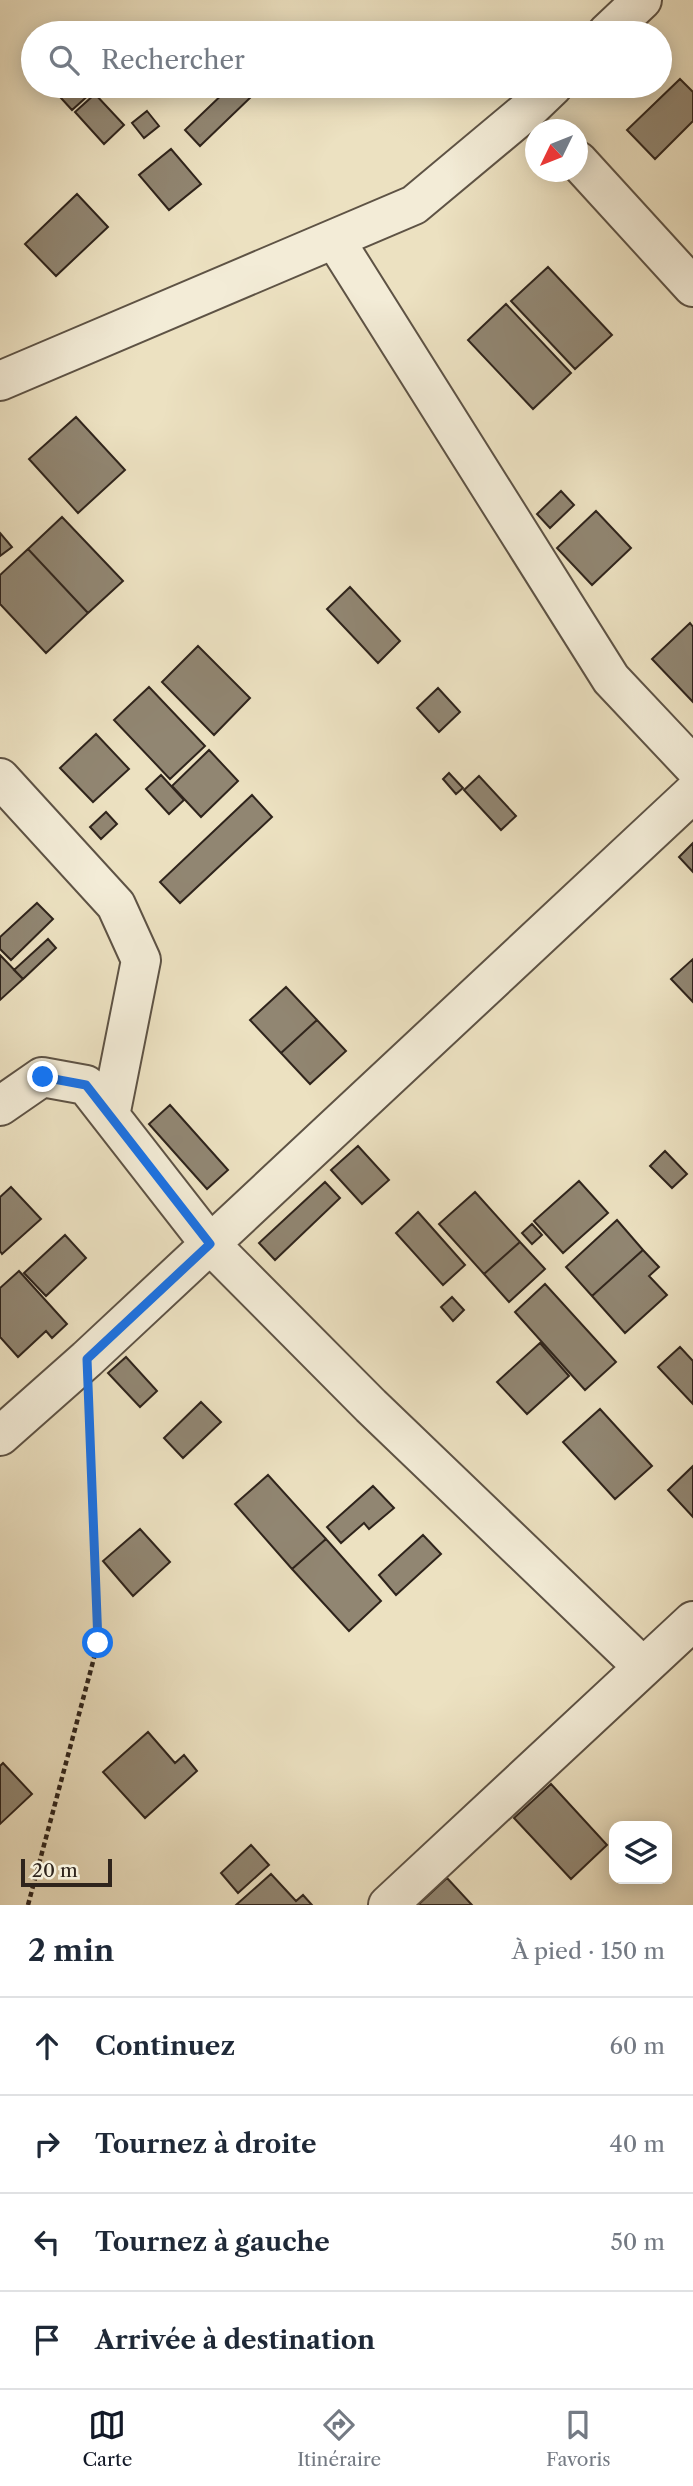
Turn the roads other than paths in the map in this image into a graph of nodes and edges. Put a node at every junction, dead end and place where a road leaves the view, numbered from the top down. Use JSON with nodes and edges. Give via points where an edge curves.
{"nodes":[{"id":1,"x":642,"y":0,"type":"edge"},
{"id":2,"x":620,"y":21,"type":"edge"},
{"id":3,"x":543,"y":108,"type":"edge"},
{"id":4,"x":588,"y":172,"type":"edge"},
{"id":5,"x":335,"y":240,"type":"junction"},
{"id":6,"x":693,"y":287,"type":"edge"},
{"id":7,"x":0,"y":381,"type":"edge"},
{"id":8,"x":693,"y":766,"type":"edge"},
{"id":9,"x":0,"y":778,"type":"edge"},
{"id":10,"x":693,"y":793,"type":"edge"},
{"id":11,"x":0,"y":1106,"type":"edge"},
{"id":12,"x":110,"y":1116,"type":"junction"},
{"id":13,"x":210,"y":1244,"type":"junction"},
{"id":14,"x":0,"y":1436,"type":"edge"},
{"id":15,"x":693,"y":1621,"type":"edge"},
{"id":16,"x":643,"y":1667,"type":"junction"},
{"id":17,"x":388,"y":1905,"type":"edge"}],
"edges":[{"from":1,"to":2,"type":"street"},
{"from":3,"to":5,"type":"street","via":[[414,205]]},
{"from":4,"to":6,"type":"street"},
{"from":5,"to":7,"type":"street"},
{"from":5,"to":8,"type":"street","via":[[611,679]]},
{"from":9,"to":12,"type":"street","via":[[116,905],[141,960]]},
{"from":10,"to":13,"type":"street"},
{"from":11,"to":12,"type":"street","via":[[43,1077],[86,1085]]},
{"from":12,"to":13,"type":"street"},
{"from":13,"to":14,"type":"street"},
{"from":13,"to":16,"type":"street"},
{"from":15,"to":16,"type":"street"},
{"from":16,"to":17,"type":"street"}]}
